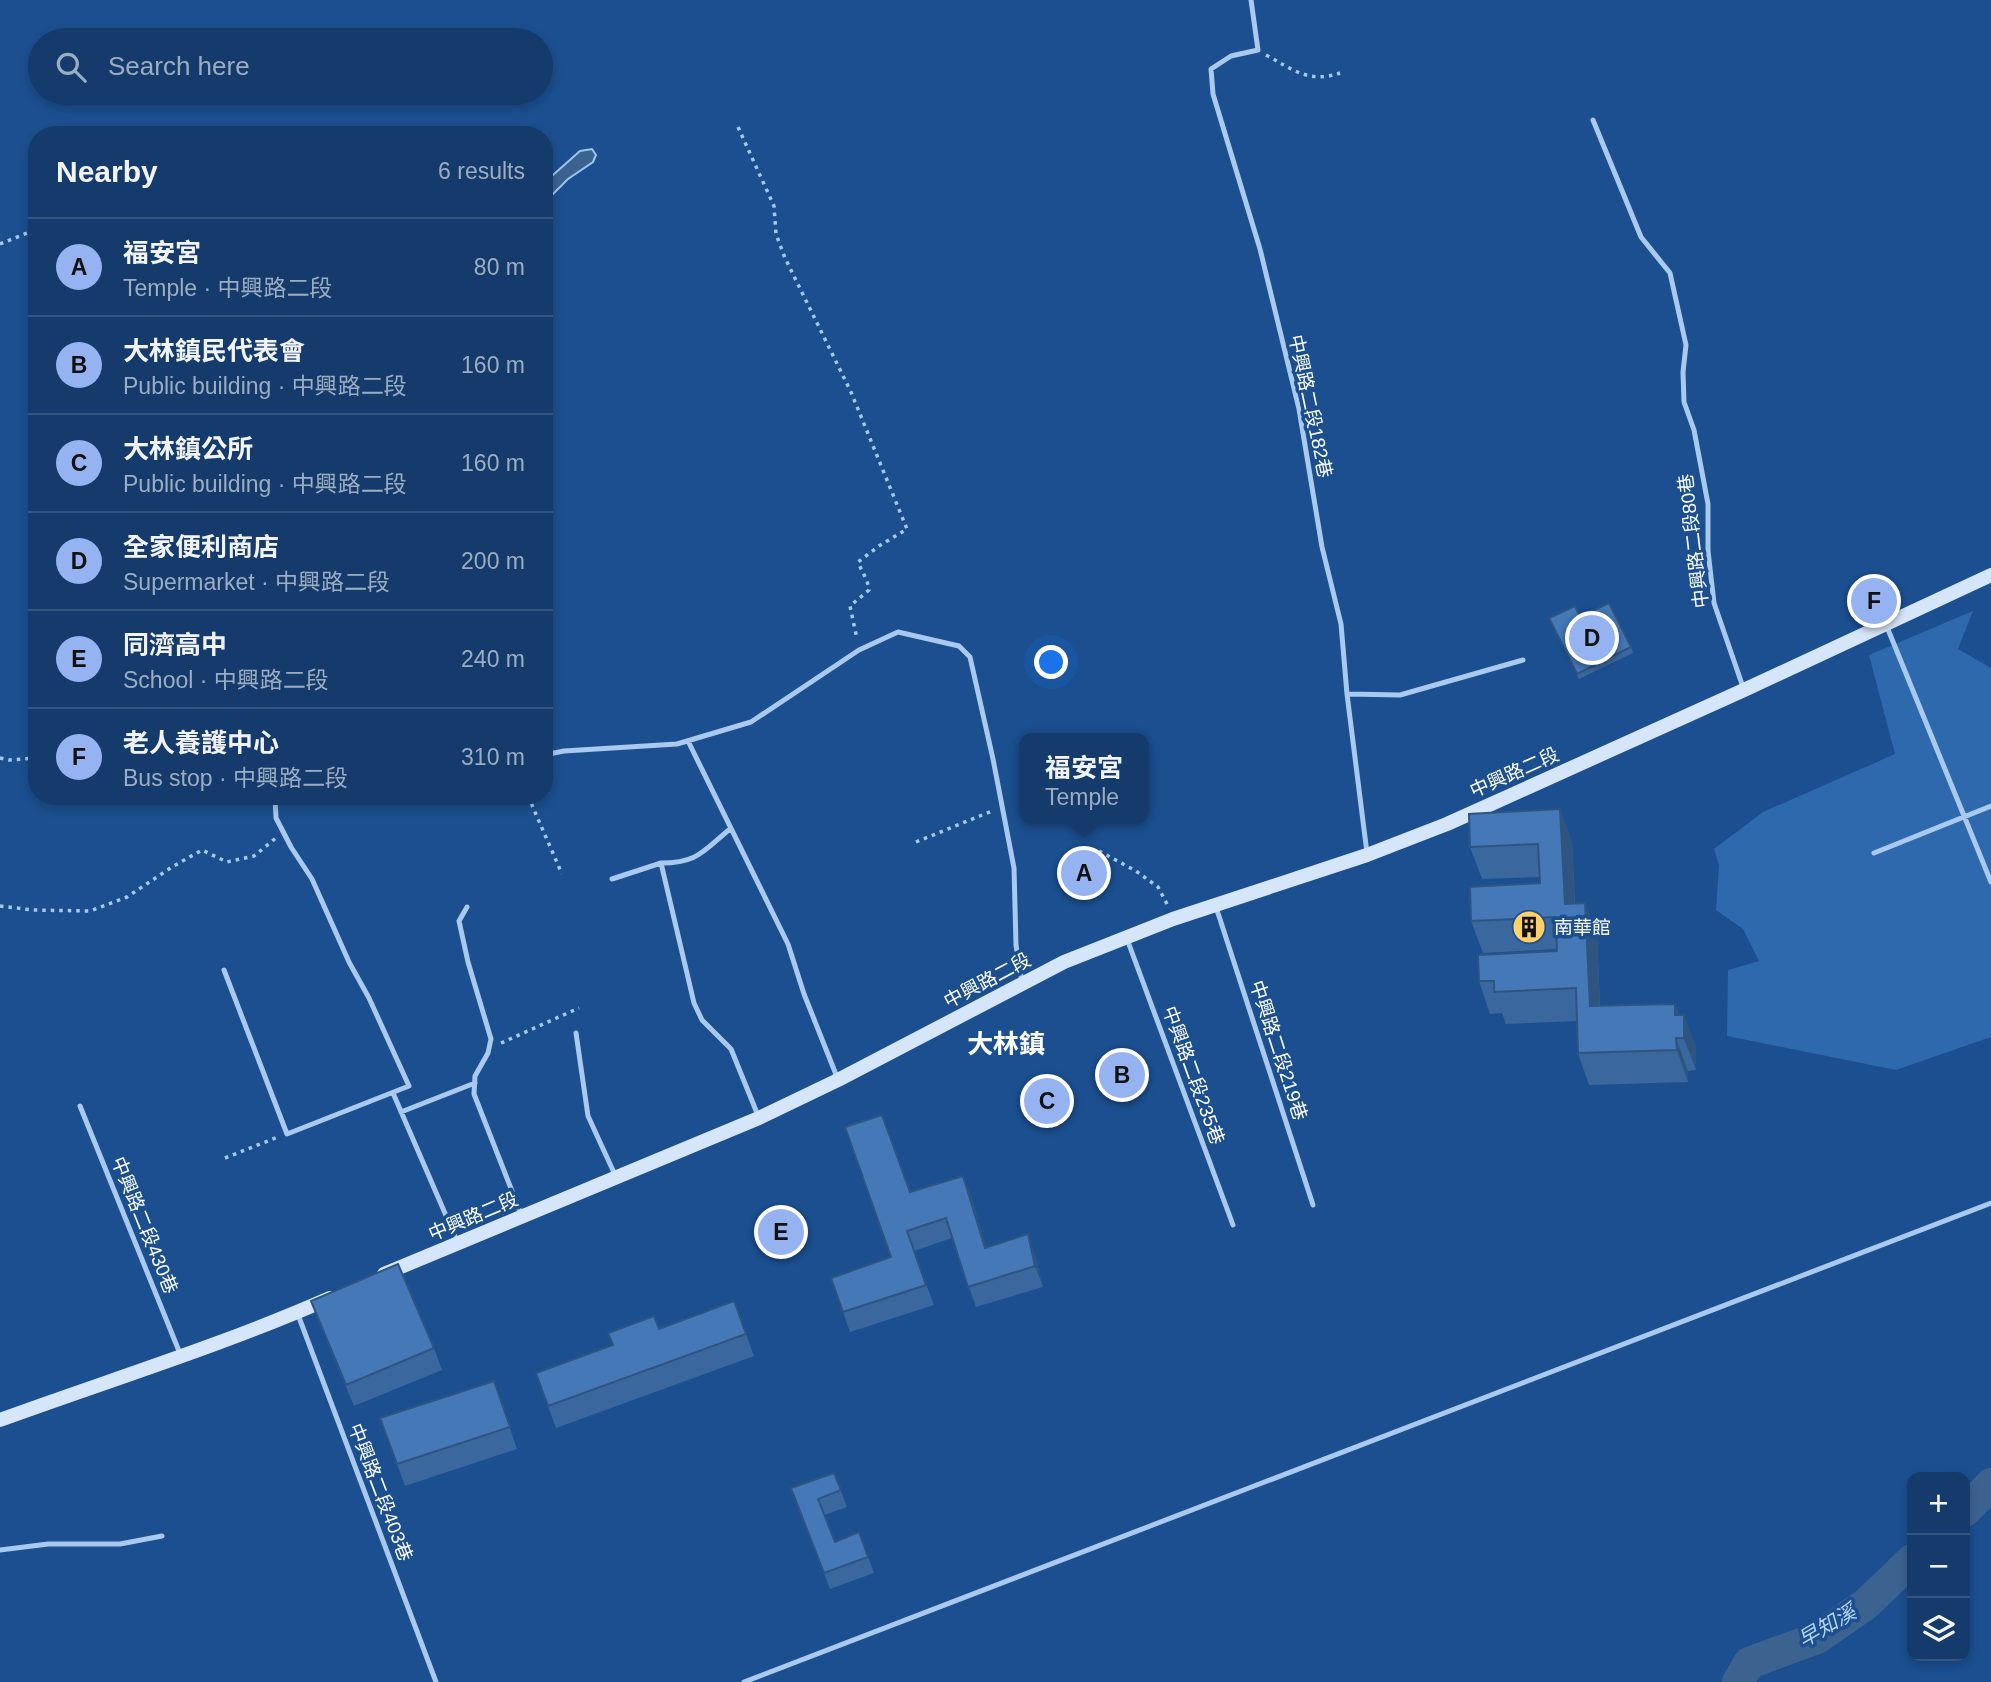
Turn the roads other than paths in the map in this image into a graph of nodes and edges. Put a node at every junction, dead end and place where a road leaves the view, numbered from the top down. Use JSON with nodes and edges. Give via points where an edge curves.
{"nodes":[{"id":1,"x":1251,"y":0,"type":"edge"},
{"id":2,"x":1593,"y":120,"type":"dead end"},
{"id":3,"x":1991,"y":575,"type":"edge"},
{"id":4,"x":1886,"y":624,"type":"junction"},
{"id":5,"x":1522,"y":660,"type":"dead end"},
{"id":6,"x":1744,"y":690,"type":"junction"},
{"id":7,"x":1347,"y":694,"type":"junction"},
{"id":8,"x":688,"y":741,"type":"junction"},
{"id":9,"x":553,"y":753,"type":"edge"},
{"id":10,"x":275,"y":805,"type":"edge"},
{"id":11,"x":1991,"y":806,"type":"edge"},
{"id":12,"x":1964,"y":816,"type":"junction"},
{"id":13,"x":730,"y":829,"type":"junction"},
{"id":14,"x":1874,"y":853,"type":"dead end"},
{"id":15,"x":1367,"y":855,"type":"junction"},
{"id":16,"x":661,"y":863,"type":"junction"},
{"id":17,"x":612,"y":879,"type":"dead end"},
{"id":18,"x":1991,"y":882,"type":"edge"},
{"id":19,"x":1216,"y":904,"type":"junction"},
{"id":20,"x":467,"y":907,"type":"dead end"},
{"id":21,"x":1126,"y":936,"type":"junction"},
{"id":22,"x":224,"y":970,"type":"dead end"},
{"id":23,"x":1021,"y":983,"type":"junction"},
{"id":24,"x":576,"y":1033,"type":"dead end"},
{"id":25,"x":838,"y":1080,"type":"junction"},
{"id":26,"x":475,"y":1083,"type":"junction"},
{"id":27,"x":393,"y":1093,"type":"junction"},
{"id":28,"x":80,"y":1106,"type":"dead end"},
{"id":29,"x":401,"y":1112,"type":"junction"},
{"id":30,"x":759,"y":1118,"type":"junction"},
{"id":31,"x":616,"y":1177,"type":"junction"},
{"id":32,"x":1991,"y":1203,"type":"edge"},
{"id":33,"x":1313,"y":1205,"type":"dead end"},
{"id":34,"x":522,"y":1216,"type":"junction"},
{"id":35,"x":1233,"y":1225,"type":"dead end"},
{"id":36,"x":457,"y":1243,"type":"junction"},
{"id":37,"x":371,"y":1280,"type":"edge"},
{"id":38,"x":346,"y":1291,"type":"edge"},
{"id":39,"x":297,"y":1312,"type":"junction"},
{"id":40,"x":181,"y":1356,"type":"junction"},
{"id":41,"x":0,"y":1420,"type":"edge"},
{"id":42,"x":162,"y":1536,"type":"dead end"},
{"id":43,"x":0,"y":1550,"type":"edge"},
{"id":44,"x":436,"y":1682,"type":"edge"},
{"id":45,"x":744,"y":1682,"type":"edge"}],
"edges":[{"from":1,"to":7,"type":"lane","name":"中興路二段182巷","via":[[1258,50],[1231,56],[1211,69],[1213,94],[1260,249],[1299,409],[1322,547],[1341,624]]},
{"from":2,"to":6,"type":"lane","name":"中興路二段80巷","via":[[1642,237],[1670,273],[1686,345],[1684,402],[1708,504],[1713,603]]},
{"from":3,"to":4,"type":"main road","name":"中興路二段"},
{"from":4,"to":6,"type":"main road","name":"中興路二段"},
{"from":4,"to":12,"type":"lane"},
{"from":5,"to":7,"type":"lane","via":[[1400,695]]},
{"from":6,"to":15,"type":"main road","name":"中興路二段","via":[[1447,824]]},
{"from":7,"to":15,"type":"lane","name":"中興路二段182巷"},
{"from":8,"to":9,"type":"lane"},
{"from":8,"to":13,"type":"lane"},
{"from":8,"to":23,"type":"lane","via":[[751,722],[859,650],[898,632],[965,650],[1014,868]]},
{"from":10,"to":27,"type":"lane","via":[[283,833],[312,879],[410,1086]]},
{"from":11,"to":12,"type":"lane"},
{"from":12,"to":14,"type":"lane"},
{"from":12,"to":18,"type":"lane"},
{"from":13,"to":16,"type":"lane","via":[[687,862]]},
{"from":13,"to":25,"type":"lane","via":[[788,944]]},
{"from":15,"to":19,"type":"main road","name":"中興路二段"},
{"from":16,"to":17,"type":"lane"},
{"from":16,"to":30,"type":"lane","via":[[694,1003],[702,1020],[731,1049]]},
{"from":19,"to":21,"type":"main road","name":"中興路二段"},
{"from":19,"to":33,"type":"lane","name":"中興路二段219巷"},
{"from":20,"to":26,"type":"lane","via":[[459,921],[491,1039]]},
{"from":21,"to":23,"type":"main road","name":"中興路二段"},
{"from":21,"to":35,"type":"lane","name":"中興路二段235巷"},
{"from":22,"to":27,"type":"lane","via":[[287,1134]]},
{"from":23,"to":25,"type":"main road","name":"中興路二段"},
{"from":24,"to":31,"type":"lane","via":[[588,1116]]},
{"from":25,"to":30,"type":"main road","name":"中興路二段"},
{"from":26,"to":29,"type":"lane"},
{"from":26,"to":34,"type":"lane","via":[[474,1094]]},
{"from":27,"to":29,"type":"lane"},
{"from":28,"to":40,"type":"lane","name":"中興路二段430巷"},
{"from":29,"to":36,"type":"lane"},
{"from":30,"to":31,"type":"main road","name":"中興路二段"},
{"from":31,"to":34,"type":"main road","name":"中興路二段"},
{"from":32,"to":45,"type":"lane"},
{"from":34,"to":36,"type":"main road","name":"中興路二段"},
{"from":36,"to":37,"type":"main road","name":"中興路二段"},
{"from":38,"to":39,"type":"main road"},
{"from":39,"to":40,"type":"main road"},
{"from":39,"to":44,"type":"lane","name":"中興路二段403巷"},
{"from":40,"to":41,"type":"main road"},
{"from":42,"to":43,"type":"lane","via":[[120,1544],[48,1544]]}]}
